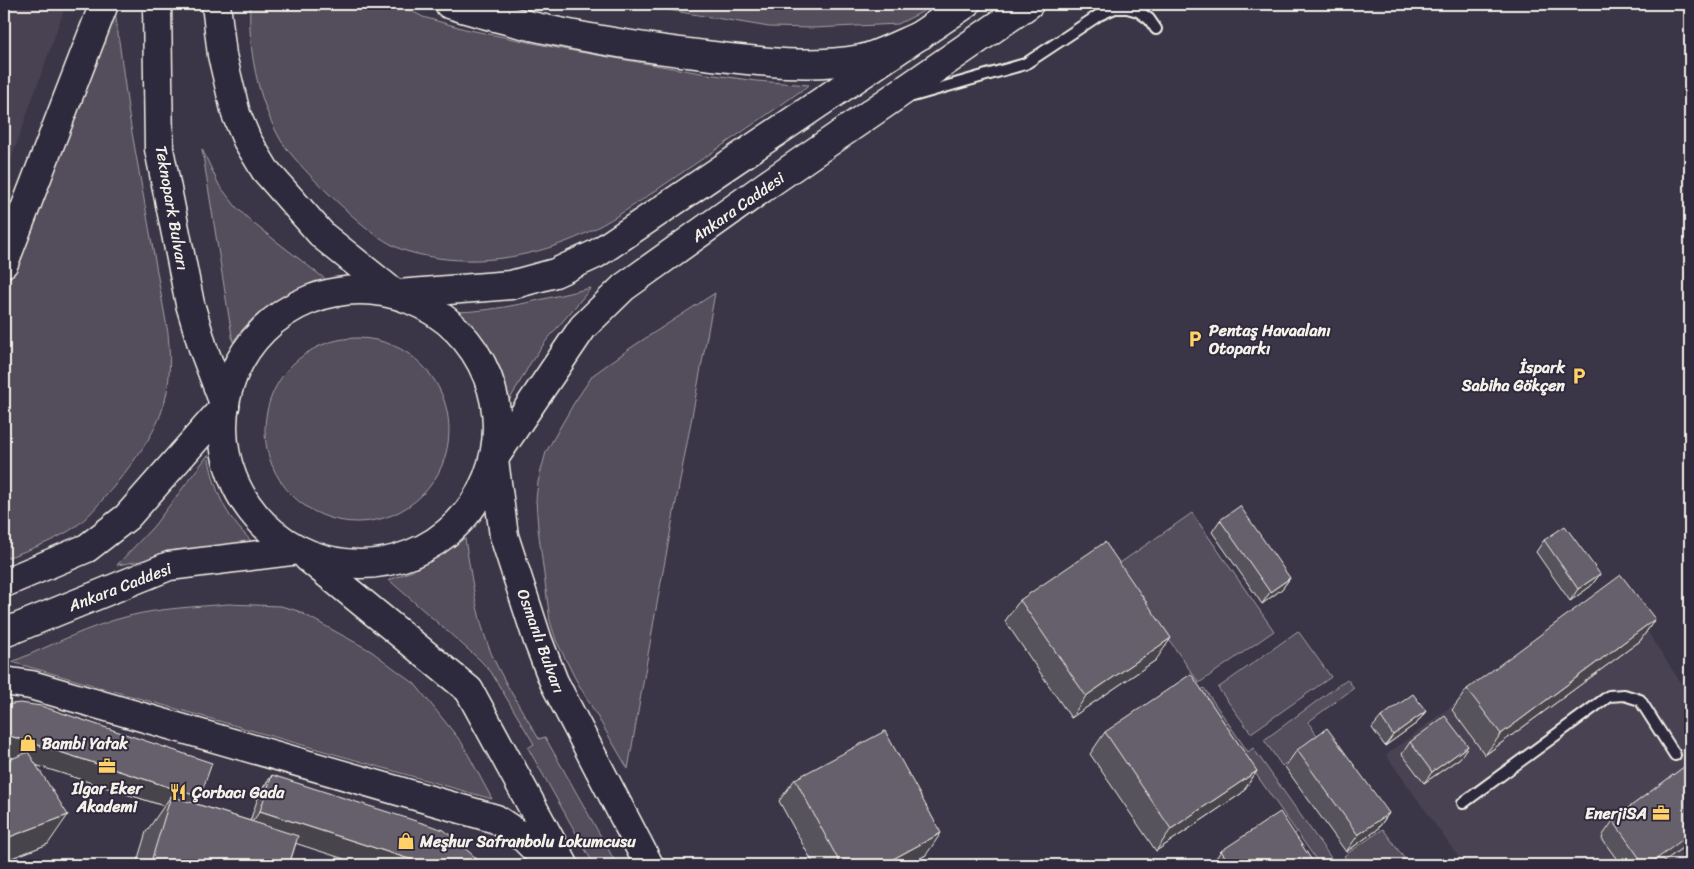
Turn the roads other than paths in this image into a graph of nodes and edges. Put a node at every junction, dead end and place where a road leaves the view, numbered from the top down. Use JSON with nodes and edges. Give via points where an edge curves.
{"nodes":[{"id":1,"x":104,"y":4,"type":"edge"},
{"id":2,"x":157,"y":4,"type":"edge"},
{"id":3,"x":216,"y":4,"type":"edge"},
{"id":4,"x":449,"y":4,"type":"edge"},
{"id":5,"x":966,"y":4,"type":"edge"},
{"id":6,"x":1028,"y":4,"type":"edge"},
{"id":7,"x":1156,"y":29,"type":"dead end"},
{"id":8,"x":921,"y":35,"type":"junction"},
{"id":9,"x":884,"y":104,"type":"junction"},
{"id":10,"x":4,"y":263,"type":"edge"},
{"id":11,"x":394,"y":294,"type":"junction"},
{"id":12,"x":225,"y":406,"type":"junction"},
{"id":13,"x":494,"y":458,"type":"junction"},
{"id":14,"x":299,"y":550,"type":"junction"},
{"id":15,"x":4,"y":583,"type":"edge"},
{"id":16,"x":4,"y":633,"type":"edge"},
{"id":17,"x":4,"y":681,"type":"edge"},
{"id":18,"x":1675,"y":755,"type":"dead end"},
{"id":19,"x":1463,"y":803,"type":"dead end"},
{"id":20,"x":551,"y":865,"type":"edge"},
{"id":21,"x":564,"y":865,"type":"edge"},
{"id":22,"x":649,"y":865,"type":"edge"}],
"edges":[{"from":1,"to":10,"type":"main road"},
{"from":2,"to":12,"type":"main road","name":"Teknopark Bulvarı","via":[[159,149],[190,304]]},
{"from":3,"to":11,"type":"main road","via":[[222,55],[236,114],[265,170],[323,236]]},
{"from":4,"to":8,"type":"main road","via":[[493,18],[666,51],[755,61],[820,64],[863,59]]},
{"from":5,"to":8,"type":"main road"},
{"from":6,"to":9,"type":"main road","name":"Ankara Caddesi"},
{"from":7,"to":9,"type":"lane","via":[[1138,11],[1115,8],[1099,14],[1025,64]]},
{"from":8,"to":11,"type":"main road","via":[[596,254],[554,273],[511,285]]},
{"from":9,"to":13,"type":"main road","name":"Ankara Caddesi","via":[[624,287],[583,327]]},
{"from":11,"to":12,"type":"main road","via":[[369,290],[343,291],[318,296],[294,306],[254,339],[239,361]]},
{"from":11,"to":13,"type":"main road","via":[[433,311],[465,339],[483,368],[497,416]]},
{"from":12,"to":14,"type":"main road","via":[[222,423],[227,462],[242,498],[267,528]]},
{"from":12,"to":15,"type":"main road","via":[[127,517],[87,548]]},
{"from":13,"to":14,"type":"main road","via":[[477,499],[464,517],[429,546],[387,562],[365,564],[323,560]]},
{"from":13,"to":22,"type":"main road","name":"Osmanlı Bulvarı","via":[[504,536],[538,641],[554,682]]},
{"from":14,"to":16,"type":"main road","name":"Ankara Caddesi","via":[[169,566]]},
{"from":14,"to":21,"type":"main road","via":[[469,690]]},
{"from":17,"to":20,"type":"main road","via":[[31,685],[496,819],[524,838]]},
{"from":18,"to":19,"type":"lane","via":[[1640,700],[1624,695],[1609,696]]}]}
